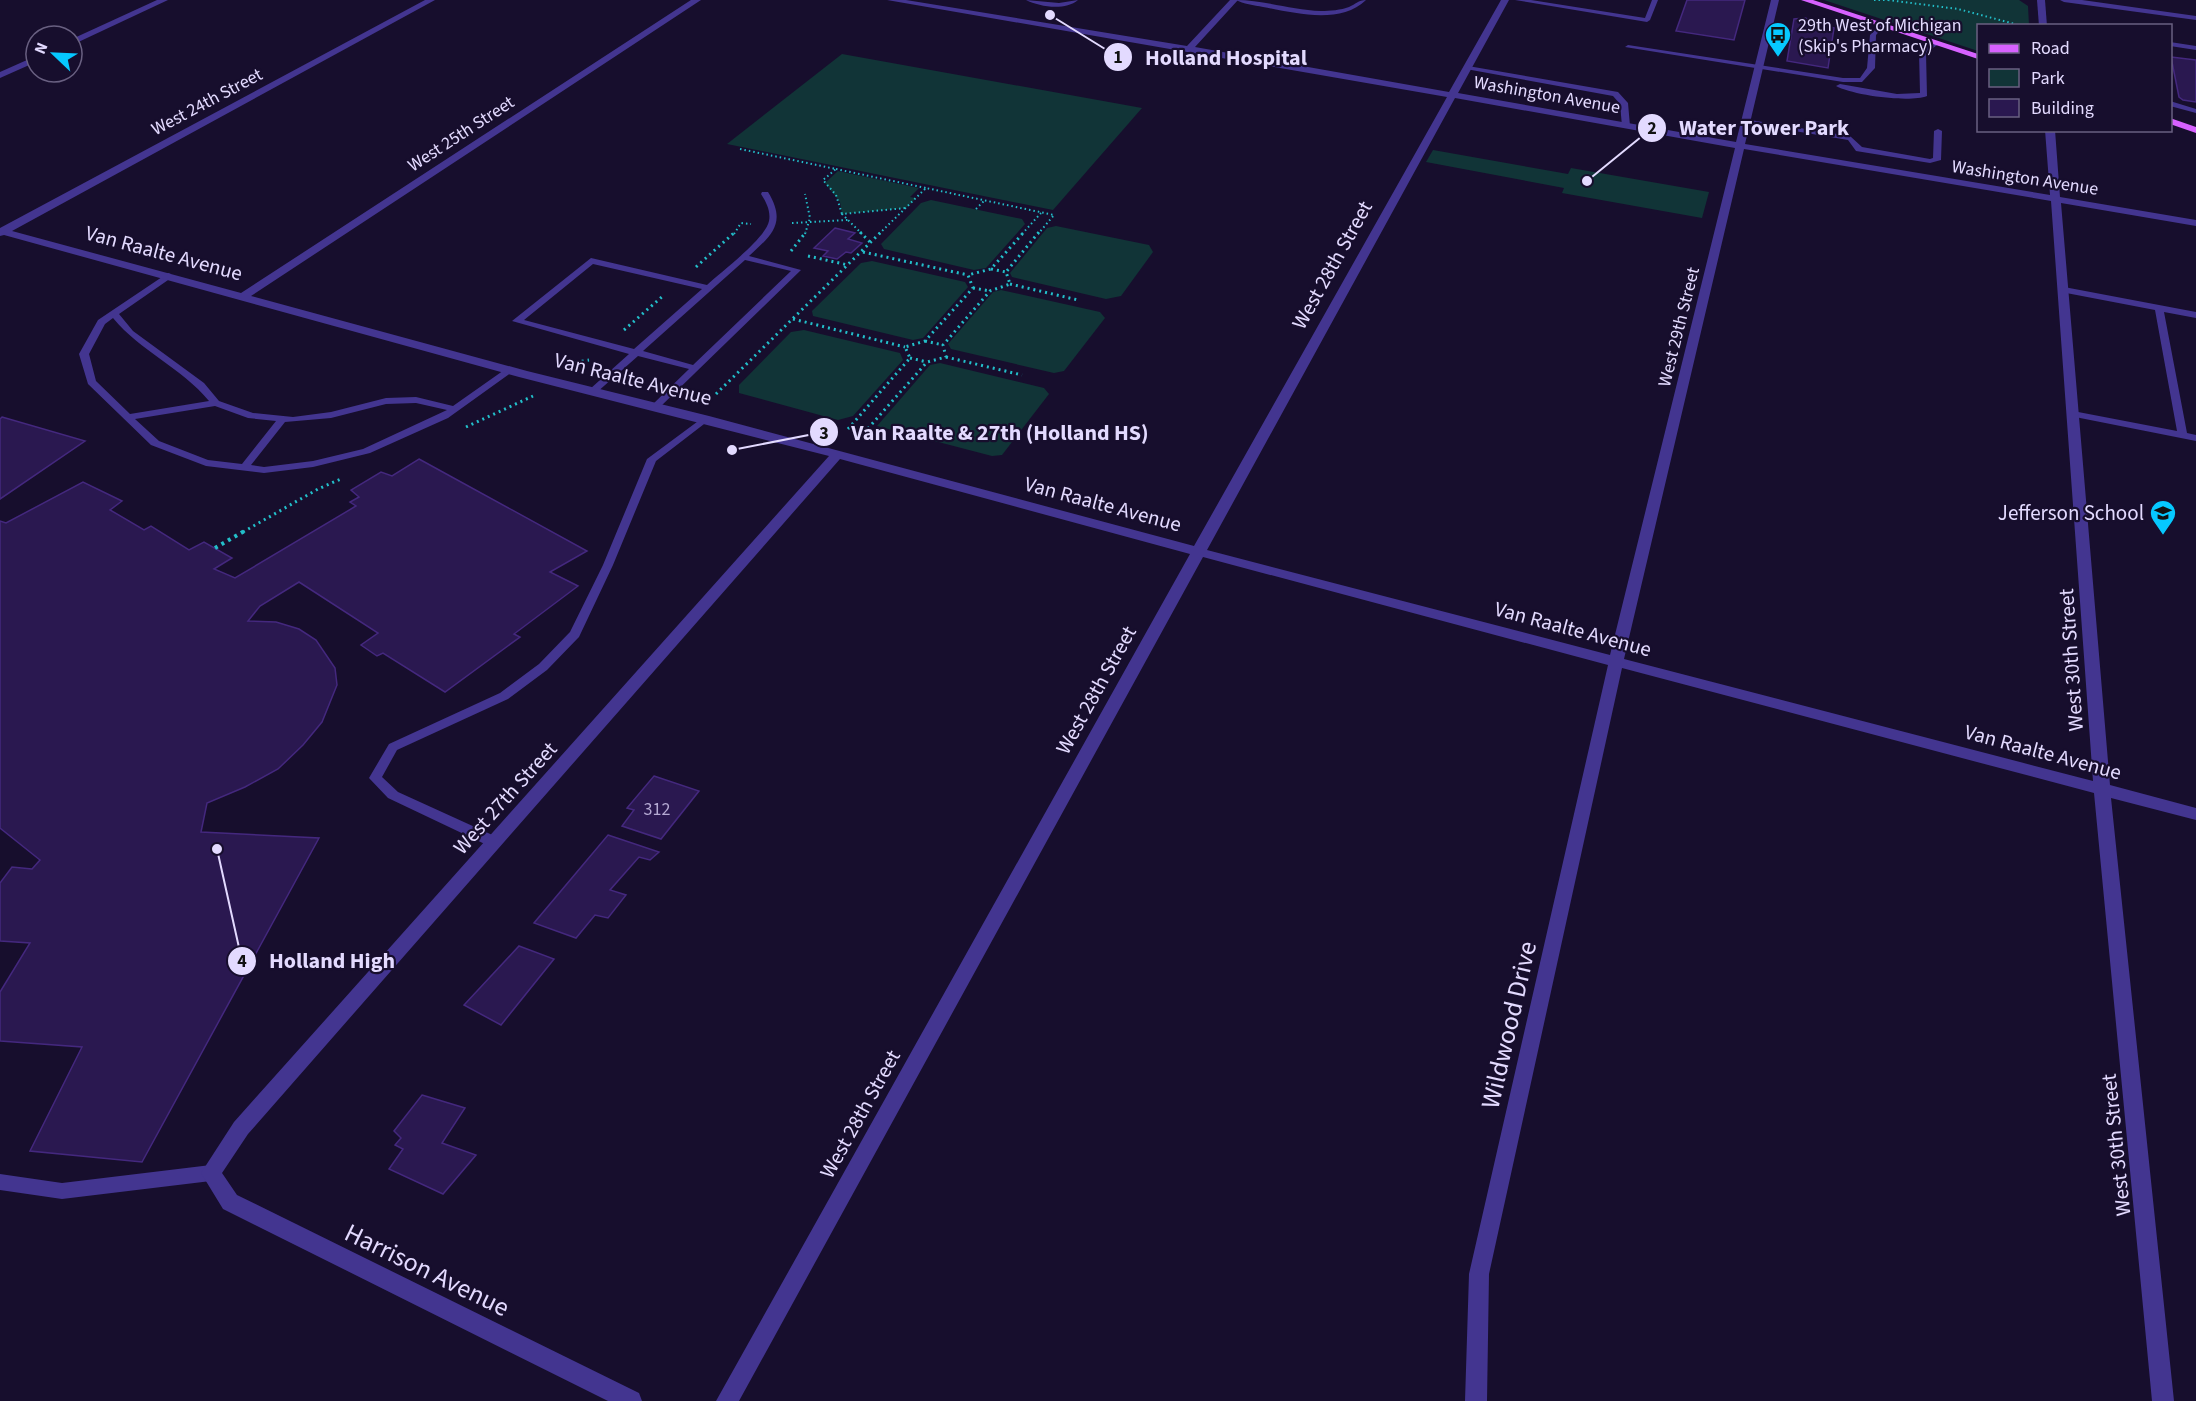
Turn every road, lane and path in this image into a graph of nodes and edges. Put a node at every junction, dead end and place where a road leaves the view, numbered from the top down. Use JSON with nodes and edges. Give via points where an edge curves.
{"nodes":[{"id":1,"x":164,"y":0,"type":"edge"},
{"id":2,"x":430,"y":0,"type":"edge"},
{"id":3,"x":697,"y":0,"type":"edge"},
{"id":4,"x":891,"y":0,"type":"edge"},
{"id":5,"x":966,"y":0,"type":"edge"},
{"id":6,"x":1029,"y":0,"type":"edge"},
{"id":7,"x":1075,"y":0,"type":"edge"},
{"id":8,"x":1234,"y":0,"type":"edge"},
{"id":9,"x":1239,"y":0,"type":"edge"},
{"id":10,"x":1363,"y":0,"type":"edge"},
{"id":11,"x":1505,"y":0,"type":"edge"},
{"id":12,"x":1518,"y":0,"type":"edge"},
{"id":13,"x":1655,"y":0,"type":"edge"},
{"id":14,"x":1774,"y":0,"type":"edge"},
{"id":15,"x":1805,"y":0,"type":"edge"},
{"id":16,"x":1874,"y":0,"type":"edge"},
{"id":17,"x":1888,"y":0,"type":"edge"},
{"id":18,"x":2041,"y":0,"type":"edge"},
{"id":19,"x":2064,"y":0,"type":"edge"},
{"id":20,"x":953,"y":10,"type":"junction"},
{"id":21,"x":2196,"y":18,"type":"edge"},
{"id":22,"x":2015,"y":24,"type":"dead end"},
{"id":23,"x":2043,"y":24,"type":"edge"},
{"id":24,"x":1882,"y":25,"type":"junction"},
{"id":25,"x":84,"y":37,"type":"edge"},
{"id":26,"x":2172,"y":38,"type":"edge"},
{"id":27,"x":2196,"y":42,"type":"edge"},
{"id":28,"x":1937,"y":43,"type":"junction"},
{"id":29,"x":2172,"y":44,"type":"edge"},
{"id":30,"x":1628,"y":47,"type":"dead end"},
{"id":31,"x":2196,"y":48,"type":"edge"},
{"id":32,"x":1189,"y":49,"type":"junction"},
{"id":33,"x":1977,"y":57,"type":"edge"},
{"id":34,"x":24,"y":64,"type":"edge"},
{"id":35,"x":1468,"y":68,"type":"junction"},
{"id":36,"x":1759,"y":70,"type":"junction"},
{"id":37,"x":0,"y":75,"type":"edge"},
{"id":38,"x":1452,"y":95,"type":"junction"},
{"id":39,"x":2172,"y":104,"type":"edge"},
{"id":40,"x":2196,"y":112,"type":"edge"},
{"id":41,"x":1747,"y":121,"type":"junction"},
{"id":42,"x":2172,"y":122,"type":"edge"},
{"id":43,"x":2183,"y":125,"type":"junction"},
{"id":44,"x":1626,"y":126,"type":"junction"},
{"id":45,"x":2196,"y":130,"type":"edge"},
{"id":46,"x":1938,"y":131,"type":"dead end"},
{"id":47,"x":2050,"y":132,"type":"edge"},
{"id":48,"x":1741,"y":146,"type":"junction"},
{"id":49,"x":740,"y":149,"type":"dead end"},
{"id":50,"x":1859,"y":149,"type":"junction"},
{"id":51,"x":1916,"y":159,"type":"junction"},
{"id":52,"x":1855,"y":166,"type":"junction"},
{"id":53,"x":836,"y":169,"type":"junction"},
{"id":54,"x":1910,"y":175,"type":"junction"},
{"id":55,"x":926,"y":188,"type":"junction"},
{"id":56,"x":765,"y":194,"type":"dead end"},
{"id":57,"x":806,"y":194,"type":"dead end"},
{"id":58,"x":2056,"y":200,"type":"junction"},
{"id":59,"x":984,"y":201,"type":"junction"},
{"id":60,"x":906,"y":208,"type":"junction"},
{"id":61,"x":976,"y":209,"type":"dead end"},
{"id":62,"x":1041,"y":213,"type":"junction"},
{"id":63,"x":842,"y":214,"type":"junction"},
{"id":64,"x":848,"y":220,"type":"junction"},
{"id":65,"x":810,"y":222,"type":"junction"},
{"id":66,"x":741,"y":223,"type":"dead end"},
{"id":67,"x":2196,"y":223,"type":"edge"},
{"id":68,"x":774,"y":224,"type":"junction"},
{"id":69,"x":1,"y":232,"type":"edge"},
{"id":70,"x":872,"y":243,"type":"junction"},
{"id":71,"x":862,"y":251,"type":"junction"},
{"id":72,"x":742,"y":257,"type":"junction"},
{"id":73,"x":848,"y":266,"type":"junction"},
{"id":74,"x":991,"y":269,"type":"junction"},
{"id":75,"x":1006,"y":273,"type":"junction"},
{"id":76,"x":968,"y":275,"type":"junction"},
{"id":77,"x":168,"y":276,"type":"junction"},
{"id":78,"x":1010,"y":284,"type":"junction"},
{"id":79,"x":709,"y":288,"type":"junction"},
{"id":80,"x":973,"y":288,"type":"junction"},
{"id":81,"x":2064,"y":290,"type":"junction"},
{"id":82,"x":990,"y":291,"type":"junction"},
{"id":83,"x":243,"y":297,"type":"junction"},
{"id":84,"x":1078,"y":300,"type":"dead end"},
{"id":85,"x":2159,"y":309,"type":"junction"},
{"id":86,"x":114,"y":314,"type":"junction"},
{"id":87,"x":2196,"y":315,"type":"edge"},
{"id":88,"x":793,"y":319,"type":"junction"},
{"id":89,"x":925,"y":341,"type":"junction"},
{"id":90,"x":942,"y":345,"type":"junction"},
{"id":91,"x":905,"y":347,"type":"junction"},
{"id":92,"x":637,"y":353,"type":"junction"},
{"id":93,"x":946,"y":357,"type":"junction"},
{"id":94,"x":910,"y":358,"type":"junction"},
{"id":95,"x":927,"y":362,"type":"junction"},
{"id":96,"x":695,"y":368,"type":"junction"},
{"id":97,"x":510,"y":370,"type":"junction"},
{"id":98,"x":1022,"y":375,"type":"dead end"},
{"id":99,"x":593,"y":391,"type":"junction"},
{"id":100,"x":717,"y":394,"type":"dead end"},
{"id":101,"x":216,"y":403,"type":"junction"},
{"id":102,"x":656,"y":406,"type":"junction"},
{"id":103,"x":456,"y":408,"type":"junction"},
{"id":104,"x":2073,"y":414,"type":"junction"},
{"id":105,"x":127,"y":417,"type":"junction"},
{"id":106,"x":705,"y":418,"type":"junction"},
{"id":107,"x":282,"y":420,"type":"junction"},
{"id":108,"x":848,"y":429,"type":"dead end"},
{"id":109,"x":864,"y":433,"type":"dead end"},
{"id":110,"x":2183,"y":436,"type":"junction"},
{"id":111,"x":2196,"y":438,"type":"edge"},
{"id":112,"x":837,"y":455,"type":"junction"},
{"id":113,"x":244,"y":468,"type":"junction"},
{"id":114,"x":1199,"y":552,"type":"junction"},
{"id":115,"x":1616,"y":662,"type":"junction"},
{"id":116,"x":2102,"y":790,"type":"junction"},
{"id":117,"x":2196,"y":814,"type":"edge"},
{"id":118,"x":494,"y":842,"type":"junction"},
{"id":119,"x":211,"y":1173,"type":"junction"},
{"id":120,"x":0,"y":1182,"type":"edge"},
{"id":121,"x":631,"y":1401,"type":"edge"},
{"id":122,"x":727,"y":1401,"type":"edge"},
{"id":123,"x":1476,"y":1401,"type":"edge"},
{"id":124,"x":2163,"y":1401,"type":"edge"}],
"edges":[{"from":1,"to":25,"type":"street"},
{"from":2,"to":69,"type":"street","name":"West 24th Street"},
{"from":3,"to":83,"type":"street","name":"West 25th Street"},
{"from":4,"to":20,"type":"street","name":"Washington Avenue"},
{"from":5,"to":20,"type":"street"},
{"from":6,"to":7,"type":"lane","via":[[1062,5]]},
{"from":8,"to":32,"type":"street"},
{"from":9,"to":10,"type":"lane","via":[[1328,14],[1358,7]]},
{"from":11,"to":35,"type":"street","name":"West 28th Street"},
{"from":12,"to":13,"type":"lane","via":[[1647,20]]},
{"from":14,"to":36,"type":"street","name":"West 29th Street"},
{"from":15,"to":24,"type":"main road"},
{"from":16,"to":17,"type":"path"},
{"from":17,"to":22,"type":"path","via":[[1958,9]]},
{"from":18,"to":23,"type":"street"},
{"from":19,"to":21,"type":"street"},
{"from":20,"to":32,"type":"street","name":"Washington Avenue"},
{"from":24,"to":28,"type":"main road"},
{"from":24,"to":36,"type":"lane","via":[[1873,35],[1871,68],[1862,80]]},
{"from":26,"to":27,"type":"lane"},
{"from":28,"to":33,"type":"main road"},
{"from":28,"to":36,"type":"lane","via":[[1922,52],[1924,94],[1920,97]]},
{"from":29,"to":31,"type":"lane"},
{"from":30,"to":36,"type":"lane"},
{"from":32,"to":38,"type":"street","name":"Washington Avenue"},
{"from":34,"to":37,"type":"street"},
{"from":35,"to":38,"type":"street","name":"West 28th Street"},
{"from":35,"to":44,"type":"lane","via":[[1616,94],[1624,103]]},
{"from":36,"to":41,"type":"street","name":"West 29th Street"},
{"from":38,"to":44,"type":"street","name":"Washington Avenue"},
{"from":38,"to":114,"type":"street","name":"West 28th Street"},
{"from":39,"to":40,"type":"lane"},
{"from":40,"to":43,"type":"lane"},
{"from":41,"to":48,"type":"street","name":"West 29th Street"},
{"from":41,"to":50,"type":"lane","via":[[1850,138]]},
{"from":42,"to":43,"type":"main road"},
{"from":43,"to":45,"type":"main road"},
{"from":44,"to":48,"type":"street","name":"Washington Avenue"},
{"from":46,"to":51,"type":"lane","via":[[1937,160]]},
{"from":47,"to":58,"type":"street","name":"West 30th Street"},
{"from":48,"to":52,"type":"street","name":"Washington Avenue"},
{"from":48,"to":115,"type":"street","name":"West 29th Street"},
{"from":49,"to":53,"type":"path"},
{"from":50,"to":51,"type":"lane"},
{"from":50,"to":52,"type":"lane"},
{"from":51,"to":54,"type":"lane"},
{"from":52,"to":54,"type":"street","name":"Washington Avenue"},
{"from":53,"to":55,"type":"path"},
{"from":53,"to":63,"type":"path","via":[[823,180],[836,195]]},
{"from":54,"to":58,"type":"street","name":"Washington Avenue"},
{"from":55,"to":59,"type":"path"},
{"from":55,"to":60,"type":"path"},
{"from":56,"to":68,"type":"lane","via":[[774,212]]},
{"from":57,"to":65,"type":"path"},
{"from":58,"to":67,"type":"street","name":"Washington Avenue"},
{"from":58,"to":81,"type":"street","name":"West 30th Street"},
{"from":59,"to":61,"type":"path"},
{"from":59,"to":62,"type":"path"},
{"from":60,"to":63,"type":"path"},
{"from":60,"to":70,"type":"path"},
{"from":62,"to":74,"type":"path"},
{"from":62,"to":75,"type":"path","via":[[1054,215]]},
{"from":63,"to":64,"type":"path"},
{"from":64,"to":65,"type":"path"},
{"from":64,"to":70,"type":"path"},
{"from":65,"to":68,"type":"path"},
{"from":65,"to":73,"type":"path","via":[[804,238],[790,252]]},
{"from":66,"to":68,"type":"path"},
{"from":68,"to":72,"type":"lane"},
{"from":69,"to":77,"type":"street","name":"Van Raalte Avenue"},
{"from":70,"to":71,"type":"path"},
{"from":71,"to":73,"type":"path"},
{"from":71,"to":76,"type":"path"},
{"from":72,"to":79,"type":"lane"},
{"from":72,"to":96,"type":"lane","via":[[797,270]]},
{"from":73,"to":88,"type":"path"},
{"from":74,"to":75,"type":"path"},
{"from":74,"to":76,"type":"path"},
{"from":75,"to":78,"type":"path"},
{"from":76,"to":80,"type":"path"},
{"from":77,"to":83,"type":"street","name":"Van Raalte Avenue"},
{"from":77,"to":86,"type":"lane"},
{"from":78,"to":82,"type":"path"},
{"from":78,"to":84,"type":"path"},
{"from":79,"to":92,"type":"lane"},
{"from":79,"to":92,"type":"lane","via":[[591,261],[517,321]]},
{"from":80,"to":82,"type":"path"},
{"from":80,"to":89,"type":"path"},
{"from":81,"to":85,"type":"lane"},
{"from":81,"to":104,"type":"street","name":"West 30th Street"},
{"from":82,"to":90,"type":"path"},
{"from":83,"to":97,"type":"street","name":"Van Raalte Avenue"},
{"from":85,"to":87,"type":"lane"},
{"from":85,"to":110,"type":"lane"},
{"from":86,"to":101,"type":"lane","via":[[130,333],[201,385]]},
{"from":86,"to":105,"type":"lane","via":[[101,322],[84,354],[91,382]]},
{"from":88,"to":91,"type":"path"},
{"from":88,"to":100,"type":"path"},
{"from":89,"to":90,"type":"path"},
{"from":89,"to":91,"type":"path"},
{"from":90,"to":93,"type":"path"},
{"from":91,"to":94,"type":"path"},
{"from":92,"to":96,"type":"lane"},
{"from":92,"to":99,"type":"lane"},
{"from":93,"to":95,"type":"path"},
{"from":93,"to":98,"type":"path"},
{"from":94,"to":95,"type":"path"},
{"from":94,"to":108,"type":"path"},
{"from":95,"to":109,"type":"path"},
{"from":96,"to":102,"type":"lane"},
{"from":97,"to":99,"type":"street","name":"Van Raalte Avenue"},
{"from":97,"to":103,"type":"lane"},
{"from":99,"to":102,"type":"street","name":"Van Raalte Avenue"},
{"from":101,"to":105,"type":"lane"},
{"from":101,"to":107,"type":"lane","via":[[251,416]]},
{"from":102,"to":106,"type":"street","name":"Van Raalte Avenue"},
{"from":103,"to":107,"type":"lane","via":[[416,400],[386,401],[331,415]]},
{"from":103,"to":113,"type":"lane","via":[[445,417],[366,451],[313,464],[264,470]]},
{"from":104,"to":110,"type":"lane"},
{"from":104,"to":116,"type":"street","name":"West 30th Street"},
{"from":105,"to":113,"type":"lane","via":[[156,443],[206,463]]},
{"from":106,"to":112,"type":"street","name":"Van Raalte Avenue"},
{"from":106,"to":118,"type":"lane","via":[[652,459],[575,634],[543,667],[504,696],[393,747],[375,778],[393,795]]},
{"from":107,"to":113,"type":"lane"},
{"from":110,"to":111,"type":"lane"},
{"from":112,"to":114,"type":"street","name":"Van Raalte Avenue"},
{"from":112,"to":118,"type":"street","name":"West 27th Street"},
{"from":114,"to":115,"type":"street","name":"Van Raalte Avenue"},
{"from":114,"to":122,"type":"street","name":"West 28th Street"},
{"from":115,"to":116,"type":"street","name":"Van Raalte Avenue"},
{"from":115,"to":123,"type":"street","name":"Wildwood Drive","via":[[1479,1274]]},
{"from":116,"to":117,"type":"street","name":"Van Raalte Avenue"},
{"from":116,"to":124,"type":"street","name":"West 30th Street"},
{"from":118,"to":119,"type":"street","name":"West 27th Street","via":[[241,1128]]},
{"from":119,"to":120,"type":"lane","via":[[62,1191]]},
{"from":119,"to":121,"type":"street","name":"Harrison Avenue","via":[[230,1202]]}]}
